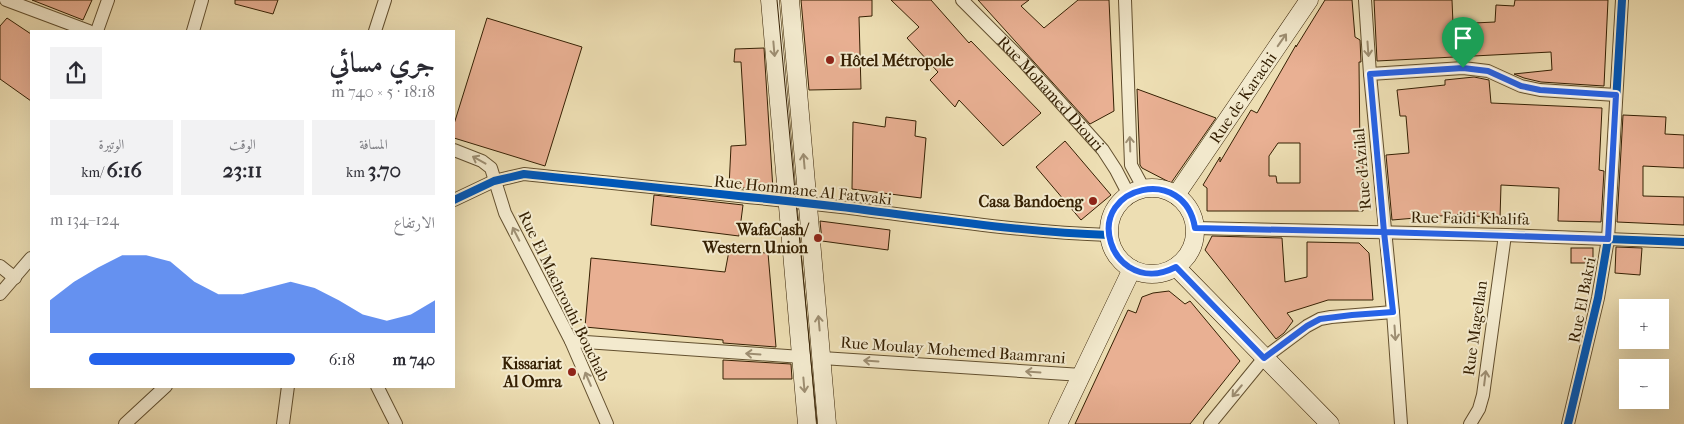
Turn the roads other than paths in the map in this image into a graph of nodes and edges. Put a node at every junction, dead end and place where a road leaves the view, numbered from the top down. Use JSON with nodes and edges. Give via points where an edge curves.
{"nodes":[{"id":1,"x":6,"y":0,"type":"edge"},
{"id":2,"x":108,"y":0,"type":"edge"},
{"id":3,"x":202,"y":0,"type":"edge"},
{"id":4,"x":385,"y":0,"type":"edge"},
{"id":5,"x":770,"y":0,"type":"edge"},
{"id":6,"x":790,"y":0,"type":"edge"},
{"id":7,"x":962,"y":0,"type":"edge"},
{"id":8,"x":1126,"y":0,"type":"edge"},
{"id":9,"x":1310,"y":0,"type":"edge"},
{"id":10,"x":1366,"y":0,"type":"edge"},
{"id":11,"x":1622,"y":0,"type":"edge"},
{"id":12,"x":86,"y":30,"type":"edge"},
{"id":13,"x":97,"y":30,"type":"edge"},
{"id":14,"x":193,"y":30,"type":"edge"},
{"id":15,"x":375,"y":30,"type":"edge"},
{"id":16,"x":1370,"y":74,"type":"junction"},
{"id":17,"x":1616,"y":95,"type":"junction"},
{"id":18,"x":455,"y":150,"type":"edge"},
{"id":19,"x":494,"y":181,"type":"junction"},
{"id":20,"x":1137,"y":192,"type":"junction"},
{"id":21,"x":1176,"y":195,"type":"junction"},
{"id":22,"x":455,"y":200,"type":"edge"},
{"id":23,"x":787,"y":202,"type":"junction"},
{"id":24,"x":808,"y":203,"type":"junction"},
{"id":25,"x":1195,"y":228,"type":"junction"},
{"id":26,"x":1384,"y":232,"type":"junction"},
{"id":27,"x":1109,"y":235,"type":"junction"},
{"id":28,"x":1505,"y":235,"type":"junction"},
{"id":29,"x":1608,"y":239,"type":"junction"},
{"id":30,"x":1684,"y":242,"type":"edge"},
{"id":31,"x":30,"y":259,"type":"edge"},
{"id":32,"x":0,"y":266,"type":"edge"},
{"id":33,"x":1176,"y":267,"type":"junction"},
{"id":34,"x":1132,"y":269,"type":"junction"},
{"id":35,"x":15,"y":278,"type":"junction"},
{"id":36,"x":0,"y":294,"type":"edge"},
{"id":37,"x":1393,"y":312,"type":"junction"},
{"id":38,"x":571,"y":341,"type":"junction"},
{"id":39,"x":802,"y":357,"type":"junction"},
{"id":40,"x":822,"y":358,"type":"junction"},
{"id":41,"x":1264,"y":358,"type":"junction"},
{"id":42,"x":1082,"y":375,"type":"junction"},
{"id":43,"x":164,"y":388,"type":"edge"},
{"id":44,"x":288,"y":388,"type":"edge"},
{"id":45,"x":379,"y":388,"type":"edge"},
{"id":46,"x":125,"y":424,"type":"edge"},
{"id":47,"x":283,"y":424,"type":"edge"},
{"id":48,"x":396,"y":424,"type":"edge"},
{"id":49,"x":607,"y":424,"type":"edge"},
{"id":50,"x":807,"y":424,"type":"edge"},
{"id":51,"x":827,"y":424,"type":"edge"},
{"id":52,"x":1058,"y":424,"type":"edge"},
{"id":53,"x":1210,"y":424,"type":"edge"},
{"id":54,"x":1330,"y":424,"type":"edge"},
{"id":55,"x":1401,"y":424,"type":"edge"},
{"id":56,"x":1470,"y":424,"type":"edge"},
{"id":57,"x":1568,"y":424,"type":"edge"}],
"edges":[{"from":1,"to":12,"type":"street"},
{"from":2,"to":13,"type":"street"},
{"from":3,"to":14,"type":"street"},
{"from":4,"to":15,"type":"street"},
{"from":5,"to":23,"type":"street","one_way":true},
{"from":24,"to":6,"type":"street","one_way":true},
{"from":7,"to":20,"type":"street","name":"Rue Mohamed Diouri","via":[[1022,60]]},
{"from":20,"to":8,"type":"street","one_way":true,"via":[[1131,165]]},
{"from":21,"to":9,"type":"street","name":"Rue de Karachi","one_way":true},
{"from":10,"to":16,"type":"street","name":"Rue d'Azilal","one_way":true},
{"from":11,"to":17,"type":"street","name":"Rue El Bakri"},
{"from":16,"to":17,"type":"street","via":[[1478,69],[1540,90]]},
{"from":16,"to":26,"type":"street","name":"Rue d'Azilal"},
{"from":17,"to":29,"type":"street","name":"Rue El Bakri"},
{"from":19,"to":18,"type":"street","one_way":true,"via":[[491,168]]},
{"from":19,"to":22,"type":"street","name":"Rue Hommane Al Fatwaki"},
{"from":19,"to":23,"type":"street","name":"Rue Hommane Al Fatwaki","via":[[524,174]]},
{"from":38,"to":19,"type":"street","name":"Rue El Machrouhi Bouchab","one_way":true,"via":[[505,213]]},
{"from":20,"to":21,"type":"street","via":[[1160,189]]},
{"from":20,"to":27,"type":"street","via":[[1118,204],[1109,225]]},
{"from":21,"to":25,"type":"street","via":[[1190,211]]},
{"from":23,"to":24,"type":"street","name":"Rue Hommane Al Fatwaki"},
{"from":23,"to":39,"type":"street"},
{"from":24,"to":27,"type":"street","name":"Rue Hommane Al Fatwaki","via":[[985,226]]},
{"from":40,"to":24,"type":"street","one_way":true},
{"from":25,"to":26,"type":"street","name":"Rue Faidi Khalifa"},
{"from":25,"to":33,"type":"street","via":[[1192,248]]},
{"from":26,"to":28,"type":"street","name":"Rue Faidi Khalifa"},
{"from":26,"to":37,"type":"street","name":"Rue d'Azilal"},
{"from":27,"to":34,"type":"street","via":[[1118,258]]},
{"from":28,"to":29,"type":"street","name":"Rue Faidi Khalifa"},
{"from":56,"to":28,"type":"street","name":"Rue Magellan","one_way":true,"via":[[1479,409],[1482,395]]},
{"from":29,"to":30,"type":"street","name":"Rue Faidi Khalifa"},
{"from":29,"to":57,"type":"street","name":"Rue El Bakri","via":[[1598,298]]},
{"from":31,"to":35,"type":"street"},
{"from":32,"to":35,"type":"street"},
{"from":33,"to":34,"type":"street","via":[[1153,274]]},
{"from":33,"to":41,"type":"street"},
{"from":34,"to":42,"type":"street"},
{"from":35,"to":36,"type":"street"},
{"from":37,"to":41,"type":"street","via":[[1320,319]]},
{"from":37,"to":55,"type":"street","name":"Rue d'Azilal","one_way":true},
{"from":39,"to":38,"type":"street","one_way":true},
{"from":49,"to":38,"type":"street","name":"Rue El Machrouhi Bouchab","one_way":true},
{"from":39,"to":50,"type":"street","one_way":true},
{"from":42,"to":40,"type":"street","name":"Rue Moulay Mohemed Baamrani","one_way":true},
{"from":40,"to":51,"type":"street"},
{"from":41,"to":53,"type":"street","one_way":true},
{"from":41,"to":54,"type":"street"},
{"from":42,"to":52,"type":"street"},
{"from":43,"to":46,"type":"street"},
{"from":44,"to":47,"type":"street"},
{"from":45,"to":48,"type":"street"}]}
